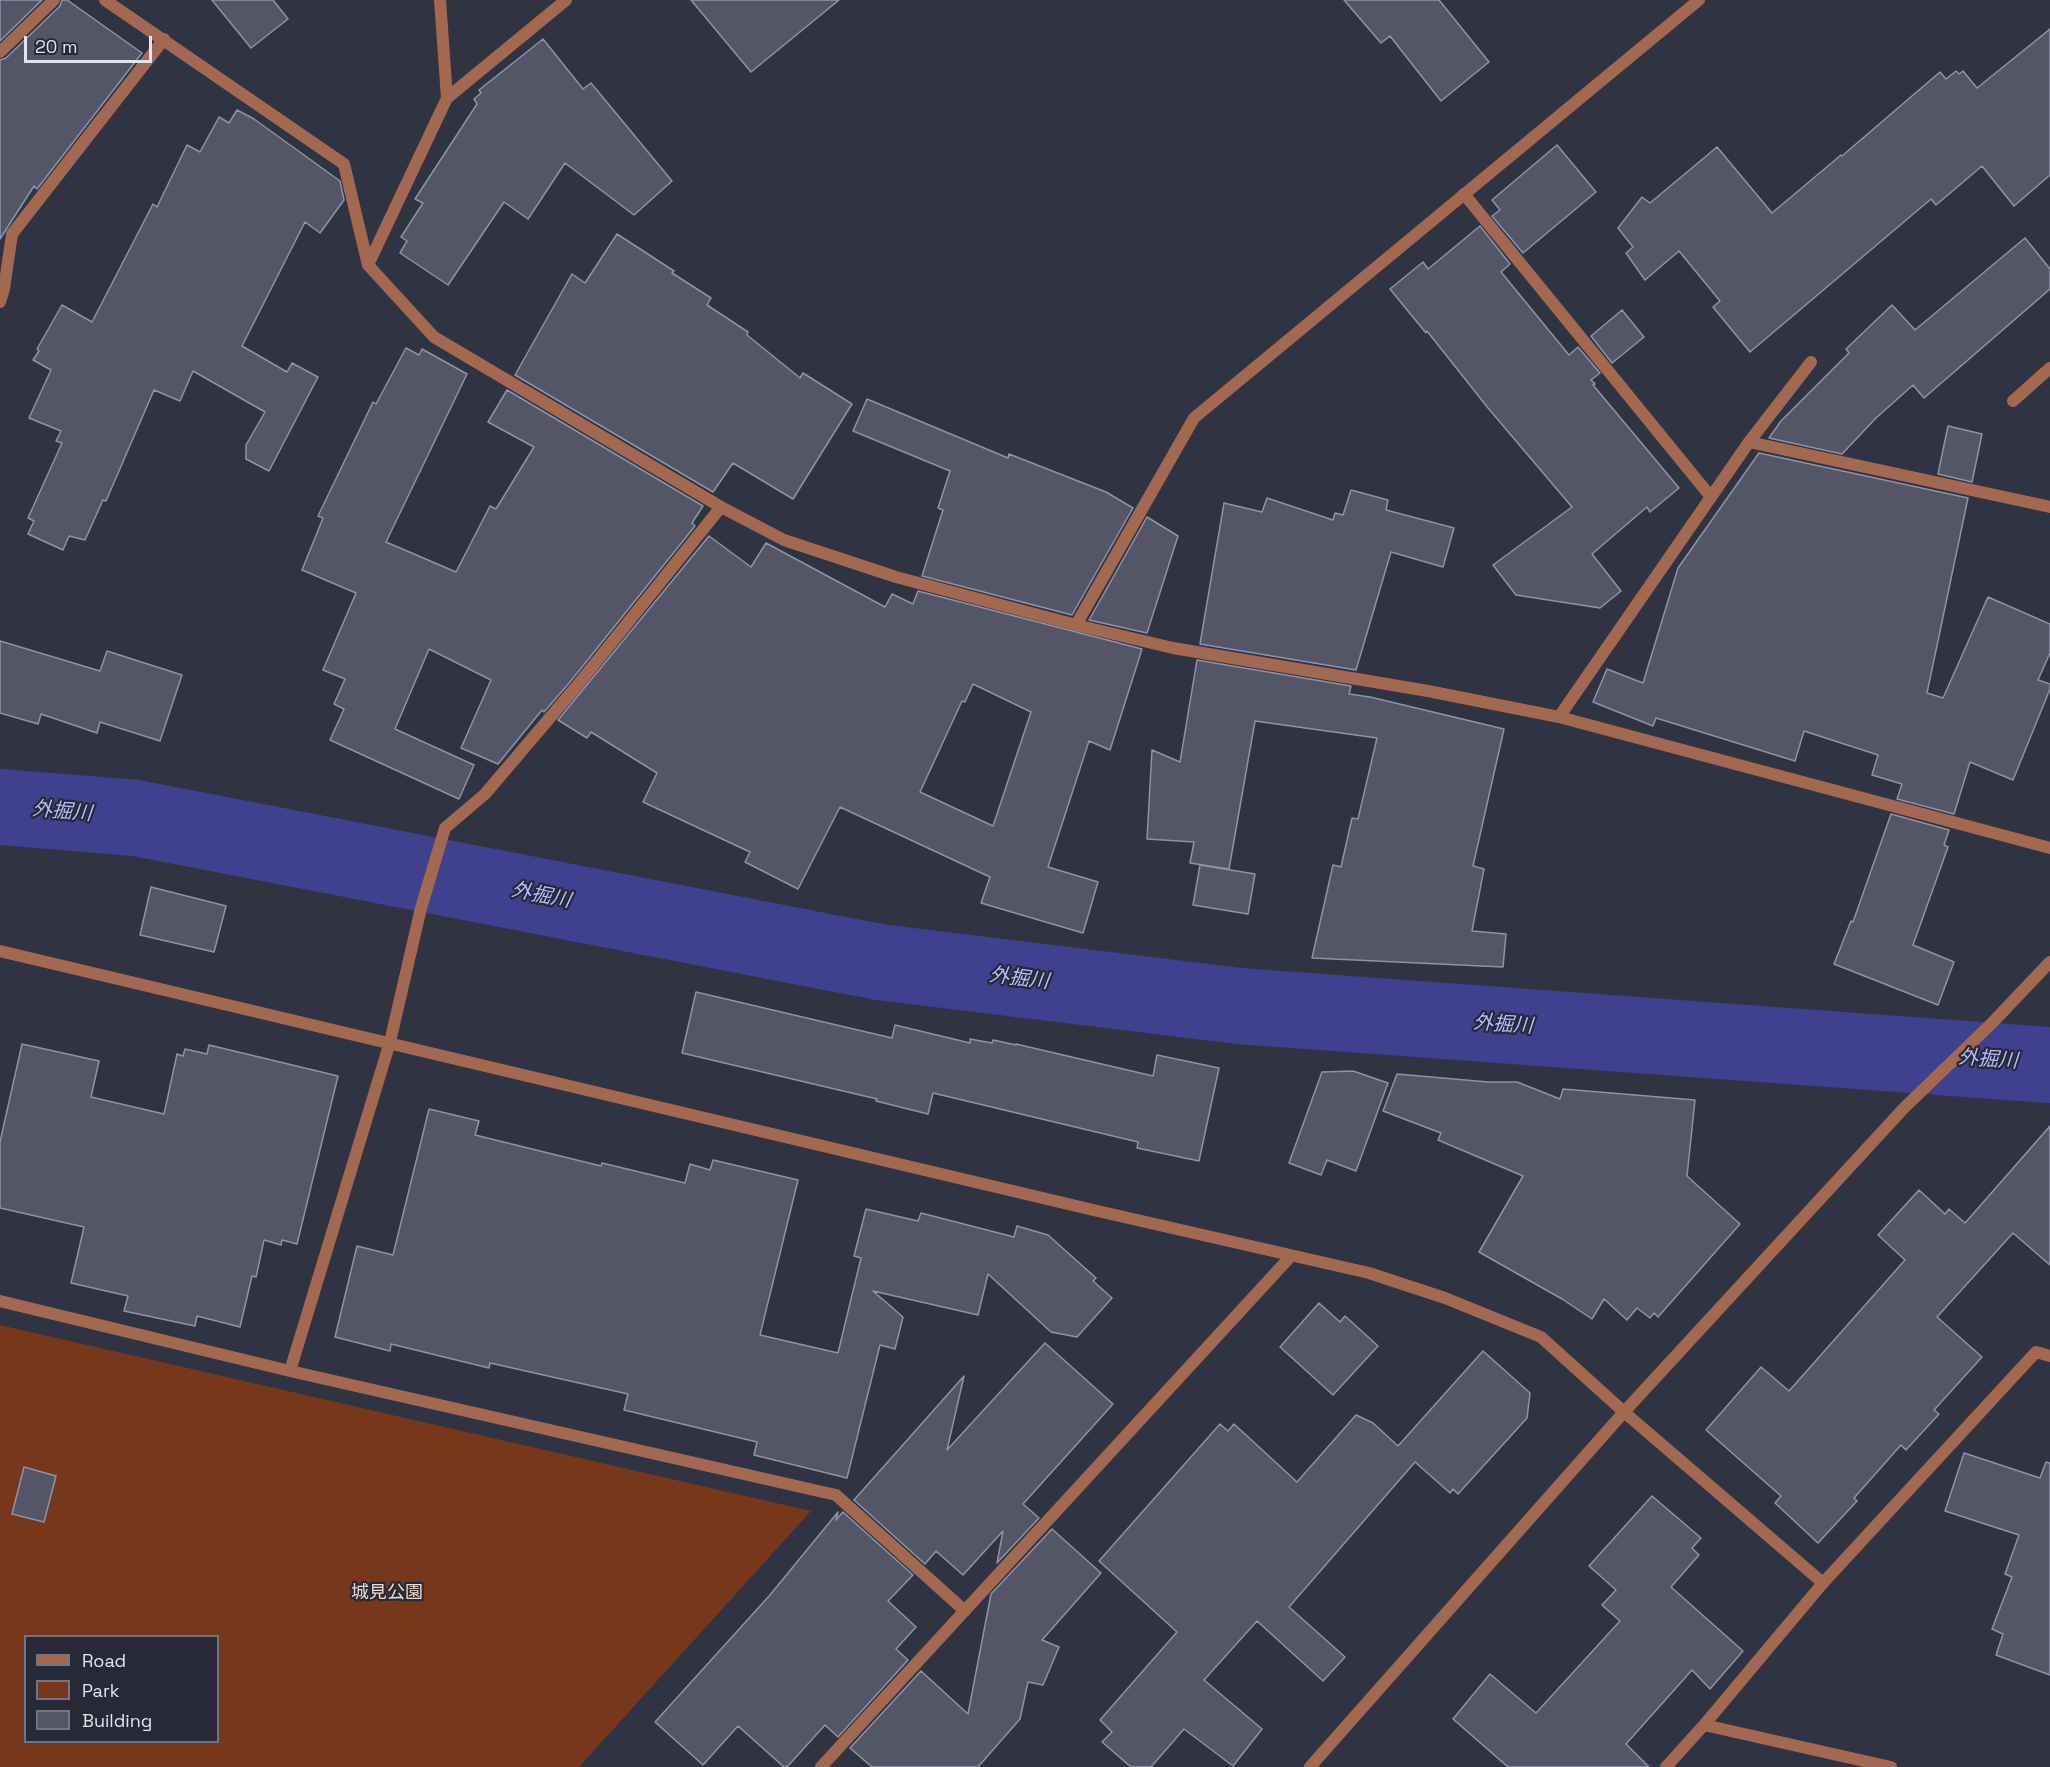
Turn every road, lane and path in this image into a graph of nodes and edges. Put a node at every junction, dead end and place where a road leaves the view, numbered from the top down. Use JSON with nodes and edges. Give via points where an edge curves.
{"nodes":[{"id":1,"x":54,"y":0,"type":"edge"},
{"id":2,"x":105,"y":0,"type":"edge"},
{"id":3,"x":441,"y":0,"type":"edge"},
{"id":4,"x":566,"y":0,"type":"edge"},
{"id":5,"x":1699,"y":0,"type":"edge"},
{"id":6,"x":164,"y":39,"type":"junction"},
{"id":7,"x":0,"y":52,"type":"edge"},
{"id":8,"x":447,"y":98,"type":"junction"},
{"id":9,"x":1464,"y":194,"type":"junction"},
{"id":10,"x":368,"y":265,"type":"junction"},
{"id":11,"x":2,"y":288,"type":"edge"},
{"id":12,"x":0,"y":302,"type":"edge"},
{"id":13,"x":1811,"y":362,"type":"dead end"},
{"id":14,"x":2050,"y":368,"type":"edge"},
{"id":15,"x":2013,"y":401,"type":"dead end"},
{"id":16,"x":1749,"y":442,"type":"junction"},
{"id":17,"x":1712,"y":497,"type":"junction"},
{"id":18,"x":722,"y":507,"type":"junction"},
{"id":19,"x":2050,"y":507,"type":"edge"},
{"id":20,"x":1076,"y":625,"type":"junction"},
{"id":21,"x":1559,"y":717,"type":"junction"},
{"id":22,"x":2050,"y":848,"type":"edge"},
{"id":23,"x":0,"y":951,"type":"edge"},
{"id":24,"x":2050,"y":962,"type":"edge"},
{"id":25,"x":390,"y":1042,"type":"junction"},
{"id":26,"x":1291,"y":1256,"type":"junction"},
{"id":27,"x":0,"y":1301,"type":"edge"},
{"id":28,"x":2050,"y":1356,"type":"edge"},
{"id":29,"x":290,"y":1371,"type":"junction"},
{"id":30,"x":1624,"y":1412,"type":"junction"},
{"id":31,"x":1823,"y":1583,"type":"junction"},
{"id":32,"x":965,"y":1611,"type":"junction"},
{"id":33,"x":1704,"y":1725,"type":"junction"},
{"id":34,"x":821,"y":1767,"type":"edge"},
{"id":35,"x":1310,"y":1767,"type":"edge"},
{"id":36,"x":1666,"y":1767,"type":"edge"},
{"id":37,"x":1891,"y":1767,"type":"edge"}],
"edges":[{"from":1,"to":7,"type":"street"},
{"from":2,"to":6,"type":"street"},
{"from":3,"to":8,"type":"street"},
{"from":4,"to":8,"type":"street"},
{"from":5,"to":9,"type":"street"},
{"from":6,"to":10,"type":"street","via":[[344,164]]},
{"from":6,"to":11,"type":"street","via":[[12,234]]},
{"from":8,"to":10,"type":"street"},
{"from":9,"to":17,"type":"street"},
{"from":9,"to":20,"type":"street","via":[[1194,418]]},
{"from":10,"to":18,"type":"street","via":[[434,337]]},
{"from":11,"to":12,"type":"street"},
{"from":13,"to":16,"type":"street"},
{"from":14,"to":15,"type":"street"},
{"from":16,"to":17,"type":"street"},
{"from":16,"to":19,"type":"street"},
{"from":17,"to":21,"type":"street"},
{"from":18,"to":20,"type":"street","via":[[784,540],[896,577]]},
{"from":18,"to":25,"type":"street","via":[[485,794],[445,828],[421,908]]},
{"from":20,"to":21,"type":"street","via":[[1173,648]]},
{"from":21,"to":22,"type":"street"},
{"from":23,"to":25,"type":"street"},
{"from":24,"to":30,"type":"street","via":[[1904,1108]]},
{"from":25,"to":26,"type":"street"},
{"from":25,"to":29,"type":"street"},
{"from":26,"to":30,"type":"street","via":[[1369,1273],[1540,1337]]},
{"from":26,"to":32,"type":"street"},
{"from":27,"to":29,"type":"street"},
{"from":28,"to":31,"type":"street","via":[[2036,1352]]},
{"from":29,"to":32,"type":"street","via":[[836,1495]]},
{"from":30,"to":31,"type":"street"},
{"from":30,"to":35,"type":"street"},
{"from":31,"to":33,"type":"street"},
{"from":32,"to":34,"type":"street"},
{"from":33,"to":36,"type":"street"},
{"from":33,"to":37,"type":"street"}]}
